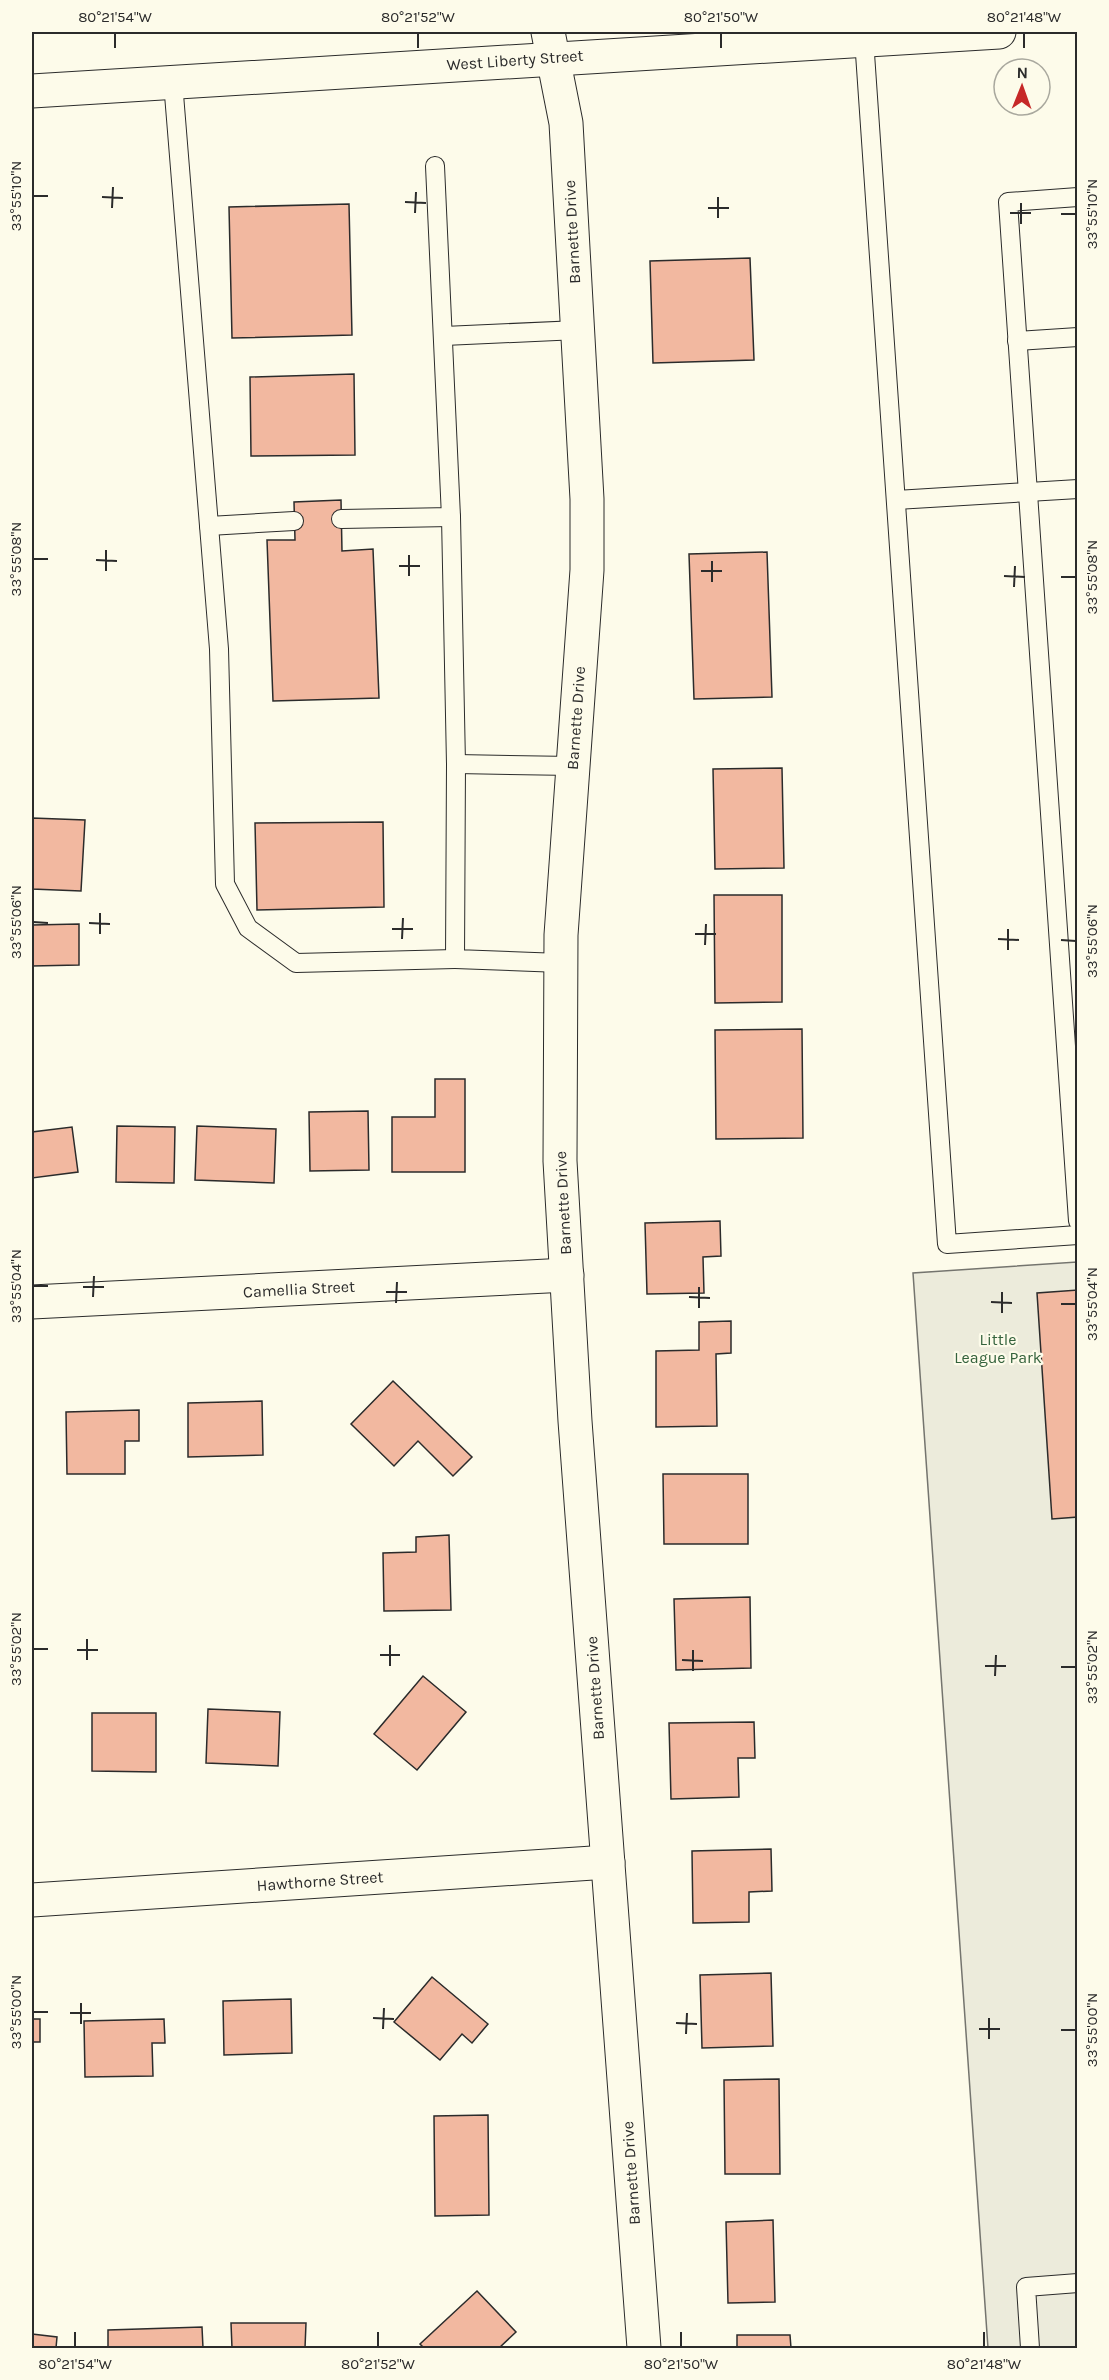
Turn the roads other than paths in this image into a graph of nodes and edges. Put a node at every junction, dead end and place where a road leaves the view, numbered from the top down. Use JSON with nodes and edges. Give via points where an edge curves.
{"nodes":[{"id":1,"x":999,"y":32,"type":"edge"},
{"id":2,"x":864,"y":39,"type":"junction"},
{"id":3,"x":551,"y":45,"type":"edge"},
{"id":4,"x":173,"y":82,"type":"junction"},
{"id":5,"x":32,"y":91,"type":"edge"},
{"id":6,"x":435,"y":166,"type":"dead end"},
{"id":7,"x":1077,"y":198,"type":"edge"},
{"id":8,"x":578,"y":330,"type":"junction"},
{"id":9,"x":444,"y":336,"type":"junction"},
{"id":10,"x":1077,"y":337,"type":"edge"},
{"id":11,"x":1017,"y":341,"type":"junction"},
{"id":12,"x":1077,"y":489,"type":"edge"},
{"id":13,"x":1028,"y":492,"type":"junction"},
{"id":14,"x":896,"y":500,"type":"junction"},
{"id":15,"x":451,"y":517,"type":"junction"},
{"id":16,"x":341,"y":519,"type":"dead end"},
{"id":17,"x":294,"y":521,"type":"dead end"},
{"id":18,"x":209,"y":526,"type":"junction"},
{"id":19,"x":456,"y":764,"type":"junction"},
{"id":20,"x":573,"y":766,"type":"junction"},
{"id":21,"x":455,"y":959,"type":"junction"},
{"id":22,"x":561,"y":963,"type":"junction"},
{"id":23,"x":1077,"y":1221,"type":"edge"},
{"id":24,"x":1077,"y":1234,"type":"edge"},
{"id":25,"x":567,"y":1275,"type":"junction"},
{"id":26,"x":32,"y":1302,"type":"edge"},
{"id":27,"x":608,"y":1863,"type":"junction"},
{"id":28,"x":32,"y":1900,"type":"edge"},
{"id":29,"x":1077,"y":2283,"type":"edge"},
{"id":30,"x":644,"y":2349,"type":"edge"},
{"id":31,"x":1030,"y":2349,"type":"edge"}],
"edges":[{"from":1,"to":2,"type":"street","name":"West Liberty Street"},
{"from":2,"to":3,"type":"street","name":"West Liberty Street"},
{"from":2,"to":14,"type":"lane"},
{"from":3,"to":4,"type":"street","name":"West Liberty Street"},
{"from":3,"to":8,"type":"street","name":"Barnette Drive","via":[[566,123]]},
{"from":4,"to":5,"type":"street","name":"West Liberty Street"},
{"from":4,"to":18,"type":"lane"},
{"from":6,"to":9,"type":"lane"},
{"from":7,"to":11,"type":"lane","via":[[1008,201]]},
{"from":8,"to":9,"type":"lane"},
{"from":8,"to":20,"type":"street","name":"Barnette Drive","via":[[587,570]]},
{"from":9,"to":15,"type":"lane"},
{"from":10,"to":11,"type":"lane"},
{"from":11,"to":13,"type":"lane"},
{"from":12,"to":13,"type":"lane"},
{"from":13,"to":14,"type":"lane"},
{"from":13,"to":23,"type":"lane"},
{"from":14,"to":24,"type":"lane","via":[[947,1244]]},
{"from":15,"to":16,"type":"lane"},
{"from":15,"to":19,"type":"lane"},
{"from":17,"to":18,"type":"lane"},
{"from":18,"to":21,"type":"lane","via":[[219,649],[225,884],[248,928],[296,963]]},
{"from":19,"to":20,"type":"lane"},
{"from":19,"to":21,"type":"lane"},
{"from":20,"to":22,"type":"street","name":"Barnette Drive"},
{"from":21,"to":22,"type":"lane"},
{"from":22,"to":25,"type":"street","name":"Barnette Drive","via":[[560,1161]]},
{"from":25,"to":26,"type":"street","name":"Camellia Street"},
{"from":25,"to":27,"type":"street","name":"Barnette Drive"},
{"from":27,"to":28,"type":"street","name":"Hawthorne Street"},
{"from":27,"to":30,"type":"street","name":"Barnette Drive"},
{"from":29,"to":31,"type":"lane","via":[[1026,2287]]}]}
